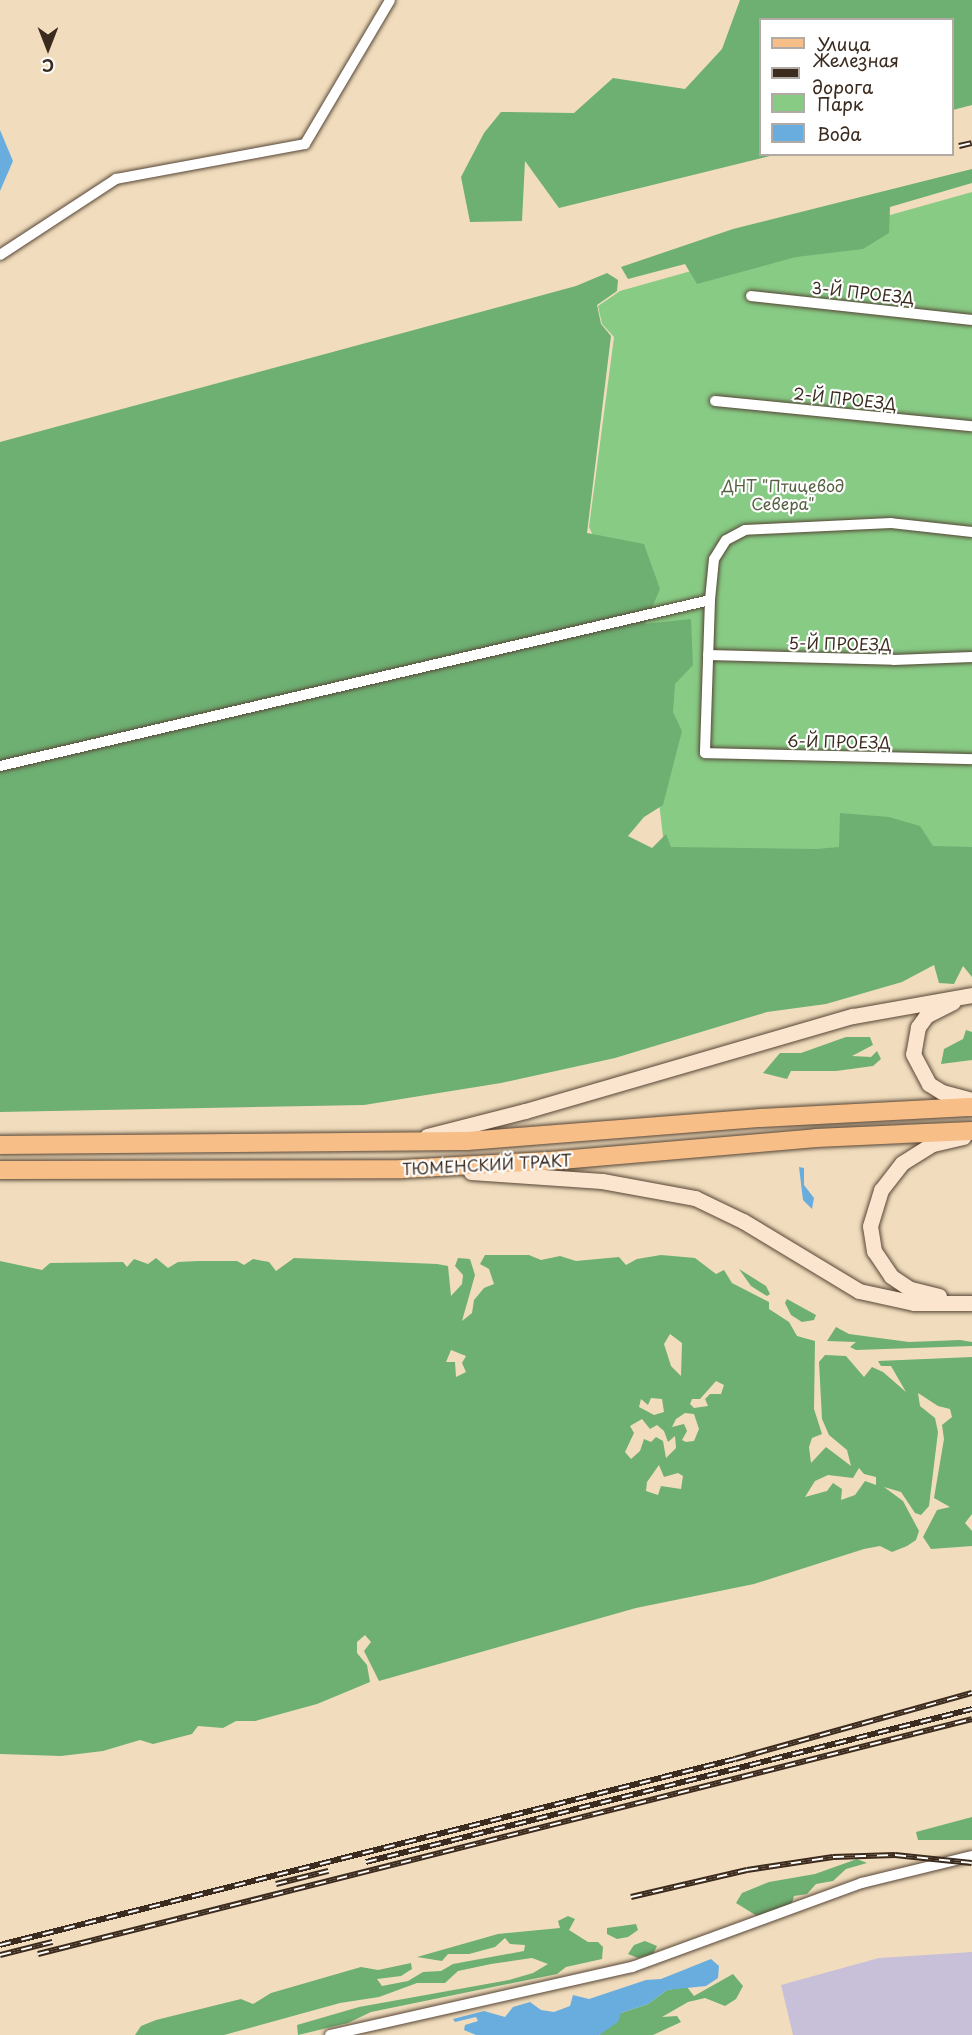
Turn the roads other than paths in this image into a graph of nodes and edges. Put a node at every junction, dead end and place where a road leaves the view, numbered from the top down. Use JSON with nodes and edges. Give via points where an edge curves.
{"nodes":[{"id":1,"x":390,"y":0,"type":"edge"},
{"id":2,"x":0,"y":255,"type":"edge"},
{"id":3,"x":751,"y":296,"type":"dead end"},
{"id":4,"x":972,"y":320,"type":"edge"},
{"id":5,"x":715,"y":401,"type":"dead end"},
{"id":6,"x":972,"y":426,"type":"edge"},
{"id":7,"x":972,"y":532,"type":"edge"},
{"id":8,"x":710,"y":600,"type":"junction"},
{"id":9,"x":708,"y":655,"type":"junction"},
{"id":10,"x":972,"y":657,"type":"edge"},
{"id":11,"x":972,"y":759,"type":"edge"},
{"id":12,"x":0,"y":766,"type":"edge"},
{"id":13,"x":972,"y":996,"type":"edge"},
{"id":14,"x":972,"y":1100,"type":"edge"},
{"id":15,"x":972,"y":1107,"type":"edge"},
{"id":16,"x":972,"y":1133,"type":"edge"},
{"id":17,"x":383,"y":1144,"type":"junction"},
{"id":18,"x":0,"y":1145,"type":"edge"},
{"id":19,"x":402,"y":1169,"type":"junction"},
{"id":20,"x":0,"y":1170,"type":"edge"},
{"id":21,"x":972,"y":1302,"type":"edge"},
{"id":22,"x":972,"y":1856,"type":"edge"},
{"id":23,"x":330,"y":2035,"type":"edge"}],
"edges":[{"from":1,"to":2,"type":"street","via":[[305,144],[116,179]]},
{"from":3,"to":4,"type":"street","name":"3-Й ПРОЕЗД"},
{"from":5,"to":6,"type":"street","name":"2-Й ПРОЕЗД"},
{"from":7,"to":8,"type":"street","via":[[891,523],[745,530],[726,540],[714,559]]},
{"from":8,"to":9,"type":"street"},
{"from":8,"to":12,"type":"street"},
{"from":9,"to":10,"type":"street","name":"5-Й ПРОЕЗД","via":[[894,660]]},
{"from":9,"to":11,"type":"street","name":"6-Й ПРОЕЗД","via":[[705,753]]},
{"from":13,"to":14,"type":"main road","via":[[926,1016],[913,1039],[913,1054],[929,1084]]},
{"from":13,"to":17,"type":"main road","via":[[853,1016],[475,1126]]},
{"from":15,"to":17,"type":"main road","name":"ТЮМЕНСКИЙ ТРАКТ"},
{"from":16,"to":19,"type":"main road","name":"ТЮМЕНСКИЙ ТРАКТ","via":[[816,1138]]},
{"from":16,"to":21,"type":"main road","via":[[933,1144],[902,1163],[881,1190],[870,1226],[874,1251],[891,1276],[925,1294]]},
{"from":17,"to":18,"type":"main road","name":"ТЮМЕНСКИЙ ТРАКТ"},
{"from":19,"to":20,"type":"main road","name":"ТЮМЕНСКИЙ ТРАКТ"},
{"from":19,"to":21,"type":"main road","via":[[567,1177],[668,1191],[717,1207],[859,1291],[914,1303]]},
{"from":22,"to":23,"type":"street","via":[[862,1883],[632,1967]]}]}
